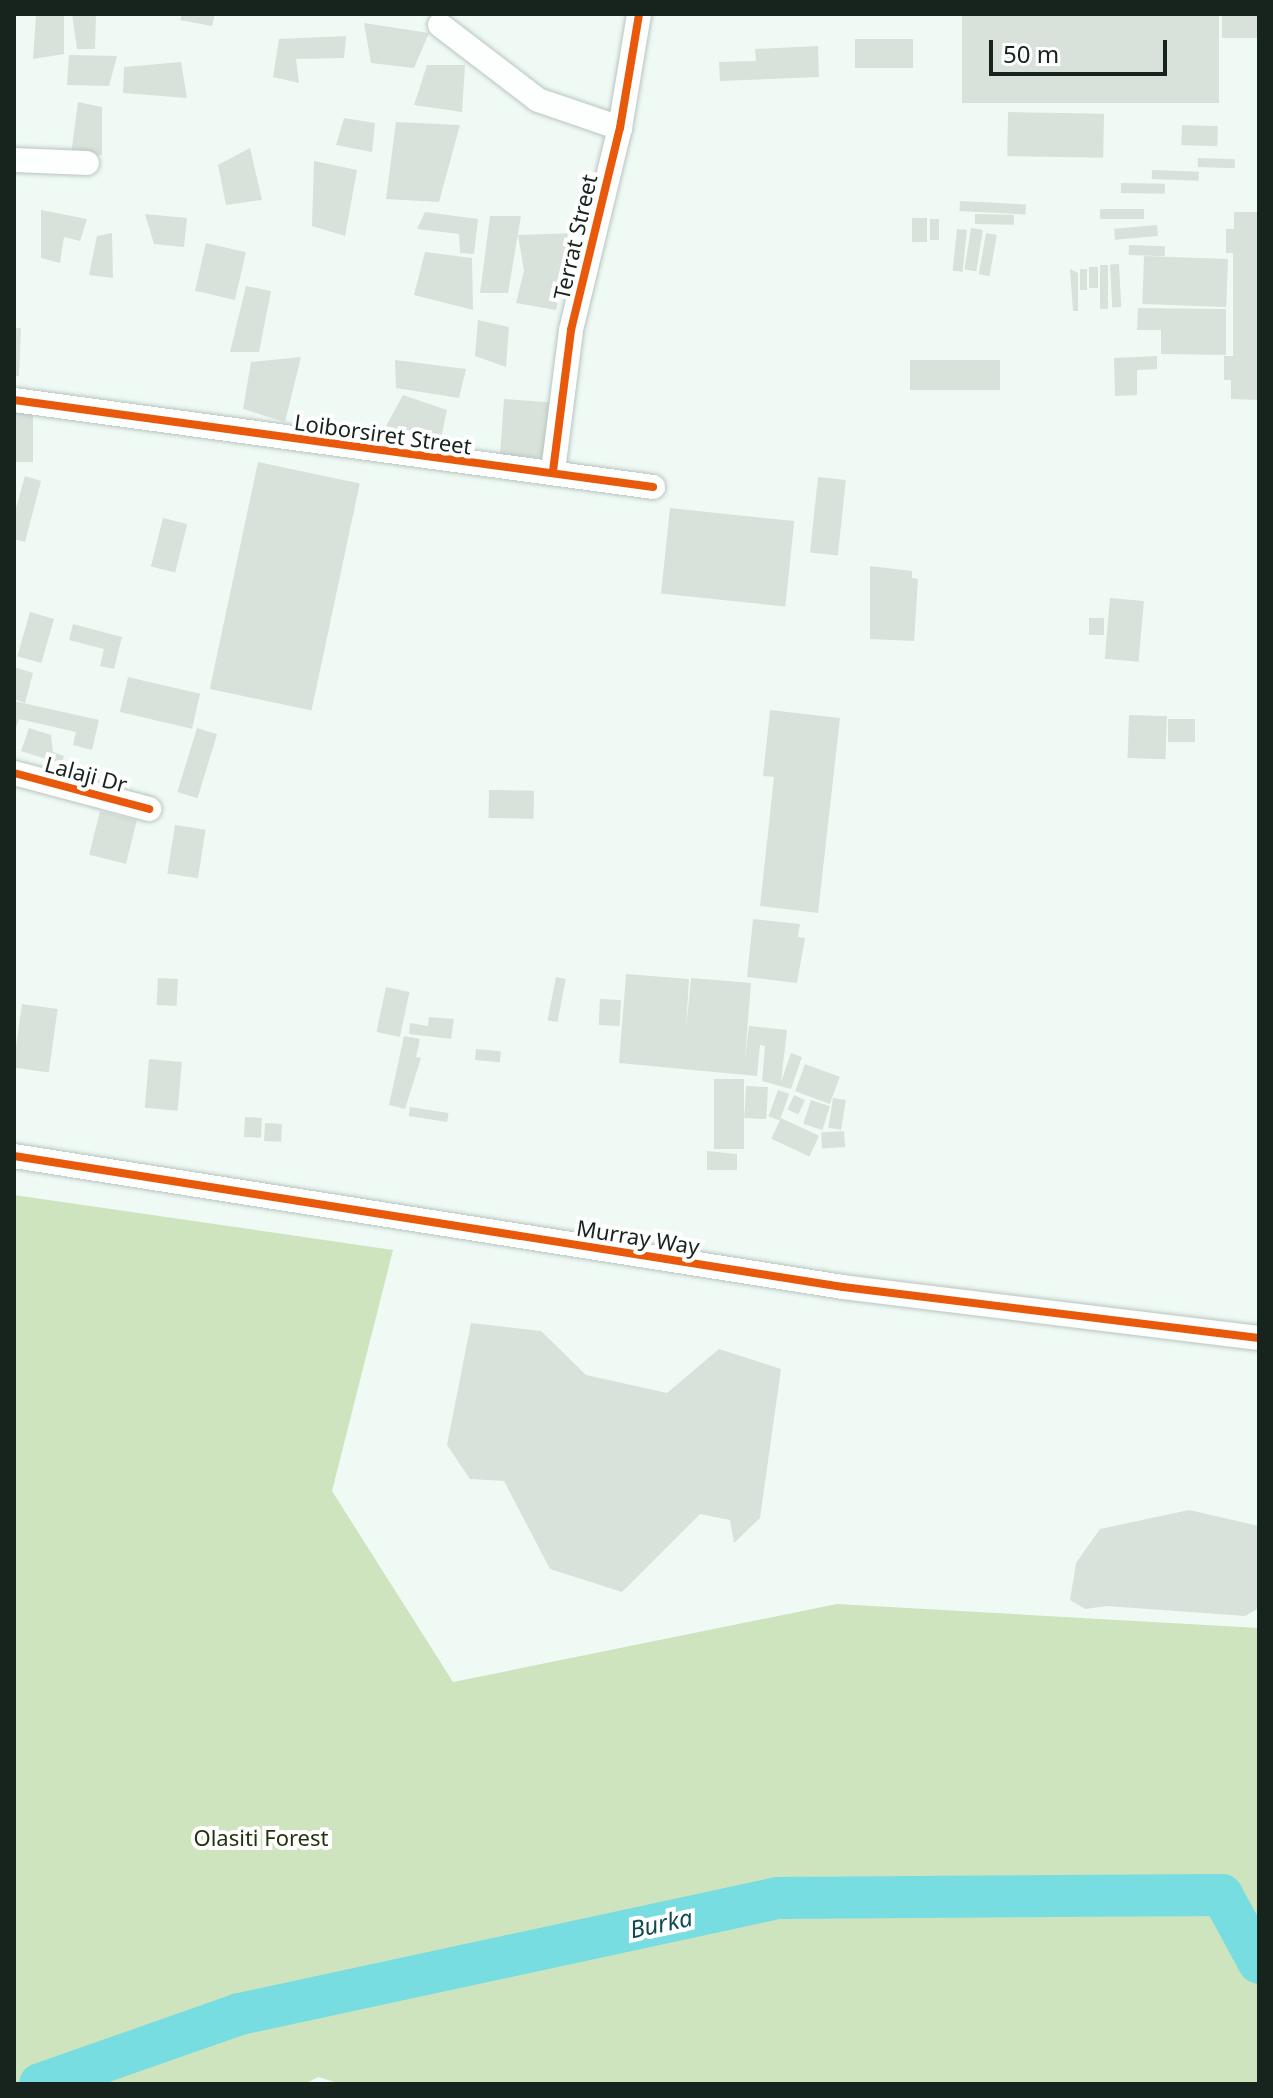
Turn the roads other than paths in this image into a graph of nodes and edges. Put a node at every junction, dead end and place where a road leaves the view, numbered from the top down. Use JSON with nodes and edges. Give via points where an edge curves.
{"nodes":[{"id":1,"x":639,"y":14,"type":"edge"},
{"id":2,"x":440,"y":25,"type":"dead end"},
{"id":3,"x":620,"y":128,"type":"junction"},
{"id":4,"x":14,"y":160,"type":"edge"},
{"id":5,"x":87,"y":163,"type":"dead end"},
{"id":6,"x":14,"y":400,"type":"edge"},
{"id":7,"x":553,"y":471,"type":"junction"},
{"id":8,"x":653,"y":487,"type":"dead end"},
{"id":9,"x":14,"y":773,"type":"edge"},
{"id":10,"x":149,"y":809,"type":"dead end"},
{"id":11,"x":14,"y":1156,"type":"edge"},
{"id":12,"x":1259,"y":1338,"type":"edge"}],
"edges":[{"from":1,"to":3,"type":"street","name":"Terrat Street"},
{"from":2,"to":3,"type":"street","via":[[538,100]]},
{"from":3,"to":7,"type":"street","name":"Terrat Street","via":[[571,330]]},
{"from":4,"to":5,"type":"street"},
{"from":6,"to":7,"type":"street","name":"Loiborsiret Street","via":[[462,464]]},
{"from":7,"to":8,"type":"street","name":"Loiborsiret Street"},
{"from":9,"to":10,"type":"street","name":"Lalaji Dr"},
{"from":11,"to":12,"type":"street","name":"Murray Way","via":[[843,1287]]}]}
